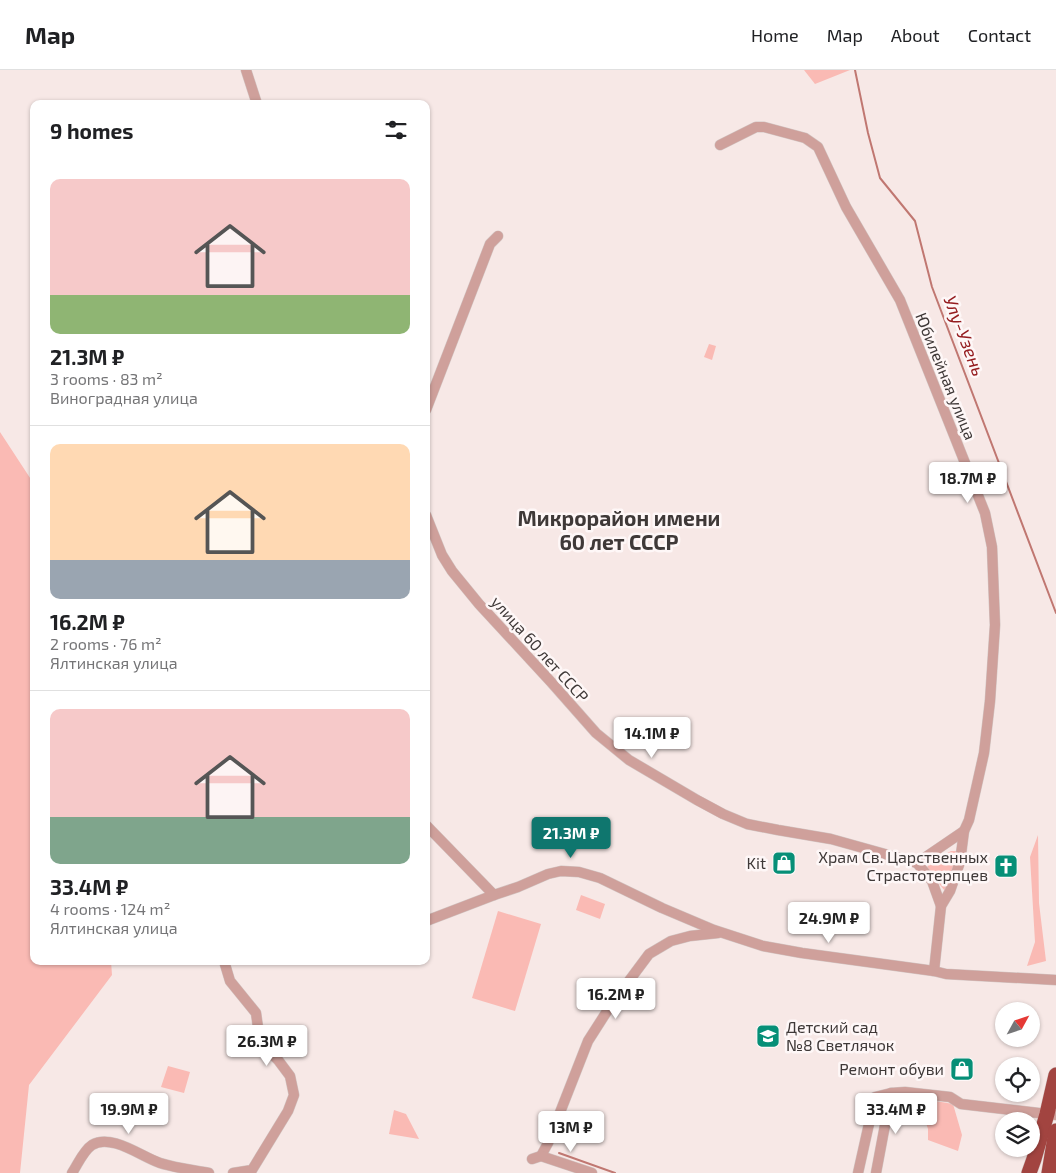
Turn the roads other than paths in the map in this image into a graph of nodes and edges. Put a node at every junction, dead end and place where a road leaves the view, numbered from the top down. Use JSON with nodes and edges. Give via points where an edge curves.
{"nodes":[{"id":1,"x":246,"y":70,"type":"edge"},
{"id":2,"x":256,"y":100,"type":"edge"},
{"id":3,"x":720,"y":145,"type":"dead end"},
{"id":4,"x":498,"y":236,"type":"dead end"},
{"id":5,"x":430,"y":400,"type":"edge"},
{"id":6,"x":430,"y":525,"type":"edge"},
{"id":7,"x":430,"y":829,"type":"edge"},
{"id":8,"x":964,"y":831,"type":"junction"},
{"id":9,"x":918,"y":863,"type":"junction"},
{"id":10,"x":494,"y":895,"type":"junction"},
{"id":11,"x":941,"y":906,"type":"junction"},
{"id":12,"x":430,"y":919,"type":"edge"},
{"id":13,"x":721,"y":932,"type":"junction"},
{"id":14,"x":225,"y":965,"type":"edge"},
{"id":15,"x":934,"y":971,"type":"junction"},
{"id":16,"x":1056,"y":980,"type":"edge"},
{"id":17,"x":1056,"y":1075,"type":"edge"},
{"id":18,"x":891,"y":1093,"type":"junction"},
{"id":19,"x":1052,"y":1115,"type":"edge"},
{"id":20,"x":1056,"y":1131,"type":"edge"},
{"id":21,"x":1032,"y":1166,"type":"edge"},
{"id":22,"x":72,"y":1173,"type":"edge"},
{"id":23,"x":210,"y":1173,"type":"edge"},
{"id":24,"x":233,"y":1173,"type":"edge"},
{"id":25,"x":592,"y":1173,"type":"edge"},
{"id":26,"x":858,"y":1173,"type":"edge"},
{"id":27,"x":876,"y":1173,"type":"edge"},
{"id":28,"x":1049,"y":1173,"type":"edge"}],
"edges":[{"from":1,"to":2,"type":"street"},
{"from":3,"to":8,"type":"street","name":"Юбилейная улица","via":[[764,126],[805,138],[818,147],[846,207],[900,300],[985,513],[992,547],[995,625],[992,684],[984,753]]},
{"from":4,"to":5,"type":"street","via":[[490,244]]},
{"from":6,"to":9,"type":"street","name":"улица 60 лет СССР","via":[[442,555],[479,604],[596,733],[629,760],[696,800],[748,824],[831,839]]},
{"from":7,"to":10,"type":"street"},
{"from":8,"to":9,"type":"street"},
{"from":8,"to":11,"type":"street","name":"Юбилейная улица","via":[[960,862]]},
{"from":9,"to":11,"type":"street","via":[[932,881]]},
{"from":10,"to":12,"type":"street"},
{"from":10,"to":13,"type":"street","via":[[548,874],[579,872],[600,878]]},
{"from":11,"to":15,"type":"street","name":"Юбилейная улица"},
{"from":13,"to":15,"type":"street","via":[[763,946]]},
{"from":13,"to":25,"type":"street","via":[[671,941],[649,954],[610,1005],[588,1041],[548,1143],[537,1158]]},
{"from":14,"to":24,"type":"street","via":[[230,980],[256,1014],[260,1042],[290,1076],[294,1095],[288,1111],[252,1170]]},
{"from":15,"to":16,"type":"street"},
{"from":17,"to":19,"type":"highway"},
{"from":18,"to":19,"type":"street","via":[[950,1098],[961,1104]]},
{"from":18,"to":26,"type":"street","via":[[875,1096]]},
{"from":18,"to":27,"type":"street"},
{"from":19,"to":21,"type":"highway"},
{"from":20,"to":28,"type":"highway"},
{"from":22,"to":23,"type":"street","via":[[92,1145],[109,1141],[162,1164]]}]}
